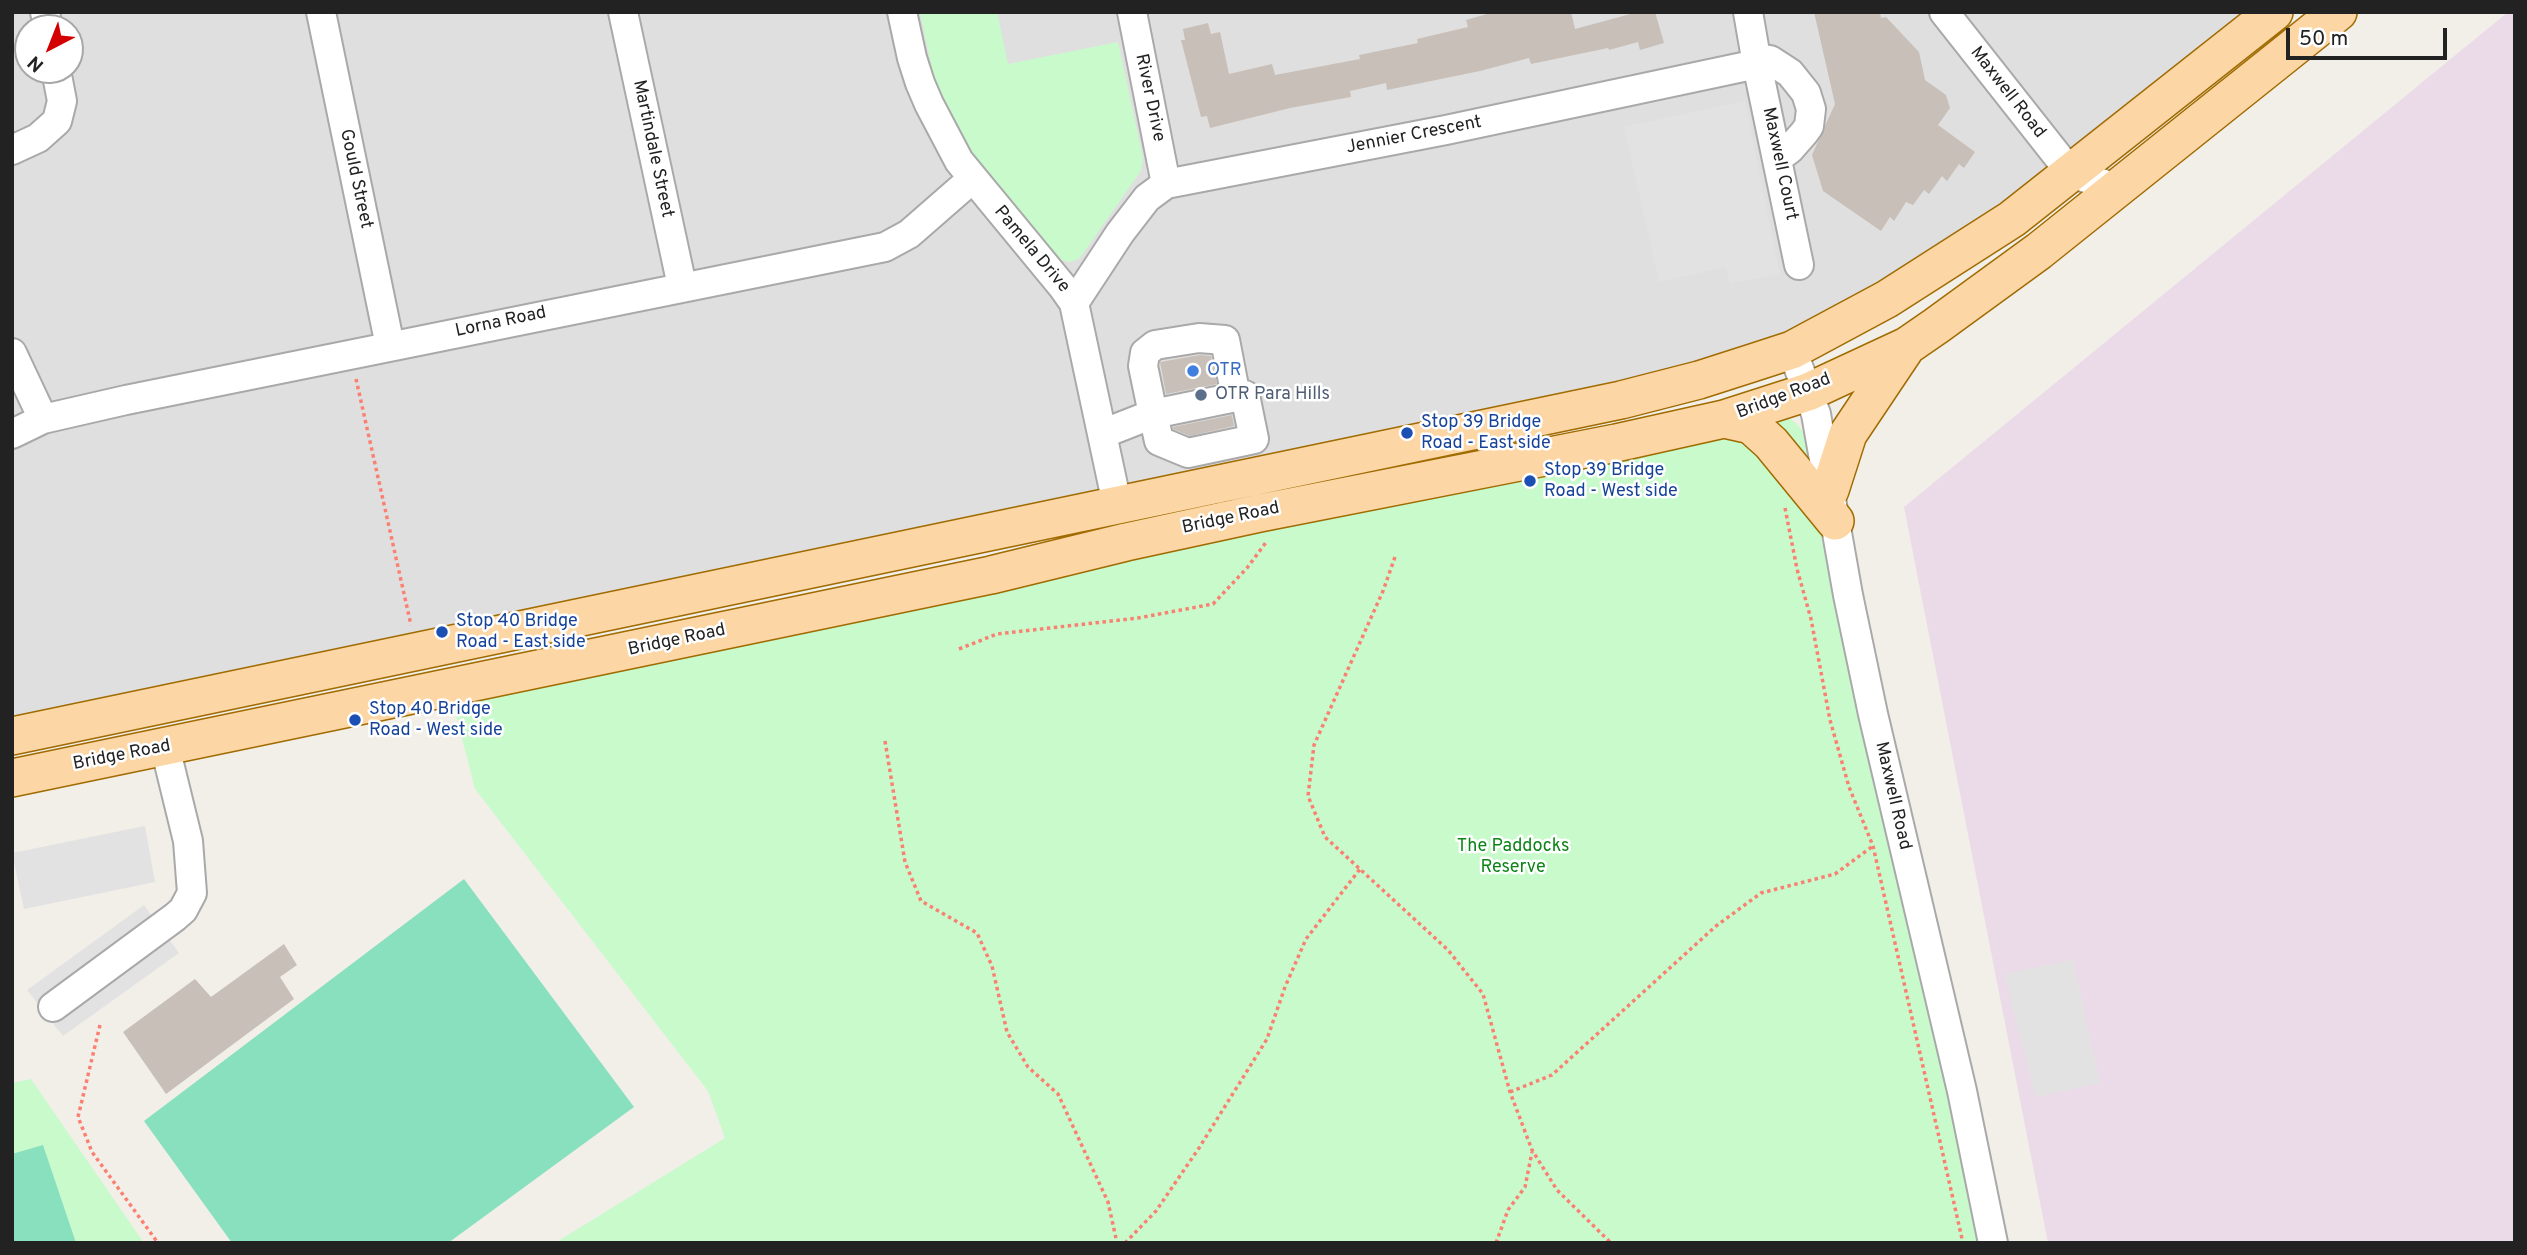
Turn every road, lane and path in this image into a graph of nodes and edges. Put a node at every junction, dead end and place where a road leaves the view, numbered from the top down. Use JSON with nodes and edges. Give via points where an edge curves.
{"nodes":[{"id":1,"x":321,"y":12,"type":"edge"},
{"id":2,"x":623,"y":12,"type":"edge"},
{"id":3,"x":902,"y":12,"type":"edge"},
{"id":4,"x":1132,"y":12,"type":"edge"},
{"id":5,"x":1748,"y":12,"type":"edge"},
{"id":6,"x":2274,"y":12,"type":"edge"},
{"id":7,"x":2338,"y":12,"type":"edge"},
{"id":8,"x":1953,"y":16,"type":"edge"},
{"id":9,"x":1757,"y":61,"type":"junction"},
{"id":10,"x":59,"y":84,"type":"edge"},
{"id":11,"x":12,"y":150,"type":"edge"},
{"id":12,"x":1778,"y":158,"type":"junction"},
{"id":13,"x":2071,"y":173,"type":"junction"},
{"id":14,"x":972,"y":179,"type":"junction"},
{"id":15,"x":1166,"y":184,"type":"junction"},
{"id":16,"x":2116,"y":188,"type":"junction"},
{"id":17,"x":1800,"y":265,"type":"dead end"},
{"id":18,"x":682,"y":286,"type":"junction"},
{"id":19,"x":1074,"y":303,"type":"junction"},
{"id":20,"x":390,"y":346,"type":"junction"},
{"id":21,"x":1908,"y":346,"type":"junction"},
{"id":22,"x":1792,"y":350,"type":"junction"},
{"id":23,"x":12,"y":353,"type":"edge"},
{"id":24,"x":368,"y":377,"type":"dead end"},
{"id":25,"x":1808,"y":392,"type":"junction"},
{"id":26,"x":1236,"y":397,"type":"junction"},
{"id":27,"x":1153,"y":414,"type":"junction"},
{"id":28,"x":43,"y":419,"type":"junction"},
{"id":29,"x":1724,"y":419,"type":"junction"},
{"id":30,"x":12,"y":434,"type":"edge"},
{"id":31,"x":1102,"y":434,"type":"junction"},
{"id":32,"x":1254,"y":439,"type":"junction"},
{"id":33,"x":1188,"y":453,"type":"junction"},
{"id":34,"x":1292,"y":469,"type":"junction"},
{"id":35,"x":1165,"y":494,"type":"junction"},
{"id":36,"x":1783,"y":499,"type":"dead end"},
{"id":37,"x":1117,"y":504,"type":"junction"},
{"id":38,"x":1833,"y":506,"type":"junction"},
{"id":39,"x":1272,"y":534,"type":"dead end"},
{"id":40,"x":1126,"y":542,"type":"junction"},
{"id":41,"x":1395,"y":557,"type":"dead end"},
{"id":42,"x":412,"y":630,"type":"dead end"},
{"id":43,"x":959,"y":649,"type":"dead end"},
{"id":44,"x":156,"y":706,"type":"junction"},
{"id":45,"x":12,"y":736,"type":"edge"},
{"id":46,"x":885,"y":741,"type":"dead end"},
{"id":47,"x":165,"y":747,"type":"junction"},
{"id":48,"x":12,"y":778,"type":"edge"},
{"id":49,"x":1873,"y":846,"type":"junction"},
{"id":50,"x":1360,"y":869,"type":"junction"},
{"id":51,"x":53,"y":1007,"type":"dead end"},
{"id":52,"x":100,"y":1025,"type":"dead end"},
{"id":53,"x":1510,"y":1091,"type":"junction"},
{"id":54,"x":1532,"y":1150,"type":"junction"},
{"id":55,"x":158,"y":1243,"type":"edge"},
{"id":56,"x":1117,"y":1243,"type":"edge"},
{"id":57,"x":1125,"y":1243,"type":"edge"},
{"id":58,"x":1496,"y":1243,"type":"edge"},
{"id":59,"x":1611,"y":1243,"type":"edge"},
{"id":60,"x":1963,"y":1243,"type":"edge"},
{"id":61,"x":1993,"y":1243,"type":"edge"}],
"edges":[{"from":1,"to":20,"type":"street","name":"Gould Street"},
{"from":2,"to":18,"type":"street","name":"Martindale Street"},
{"from":3,"to":14,"type":"street","name":"Pamela Drive","via":[[929,104]]},
{"from":4,"to":15,"type":"street","name":"River Drive"},
{"from":5,"to":9,"type":"street"},
{"from":6,"to":13,"type":"main road","name":"Bridge Road"},
{"from":7,"to":16,"type":"main road","name":"Bridge Road"},
{"from":8,"to":13,"type":"street","name":"Maxwell Road"},
{"from":9,"to":12,"type":"street","name":"Maxwell Court"},
{"from":9,"to":12,"type":"street","via":[[1770,60],[1790,73],[1806,93],[1811,109],[1804,134]]},
{"from":9,"to":15,"type":"street","name":"Jennier Crescent","via":[[1446,130]]},
{"from":10,"to":11,"type":"street","via":[[62,100],[57,121],[38,138]]},
{"from":12,"to":17,"type":"street","name":"Maxwell Court"},
{"from":13,"to":16,"type":"street"},
{"from":13,"to":22,"type":"main road","name":"Bridge Road","via":[[1949,260]]},
{"from":14,"to":18,"type":"street","name":"Lorna Road","via":[[909,234],[886,247]]},
{"from":14,"to":19,"type":"street","name":"Pamela Drive"},
{"from":15,"to":19,"type":"street","via":[[1147,198]]},
{"from":16,"to":21,"type":"main road","name":"Bridge Road","via":[[2039,251]]},
{"from":18,"to":20,"type":"street","name":"Lorna Road"},
{"from":19,"to":31,"type":"street","name":"Pamela Drive"},
{"from":20,"to":28,"type":"street","name":"Lorna Road"},
{"from":21,"to":25,"type":"main road","name":"Bridge Road"},
{"from":21,"to":38,"type":"main road","via":[[1848,433]]},
{"from":22,"to":25,"type":"street","name":"Maxwell Road"},
{"from":22,"to":34,"type":"main road","name":"Bridge Road","via":[[1621,400]]},
{"from":23,"to":28,"type":"street"},
{"from":24,"to":42,"type":"path","via":[[356,379]]},
{"from":25,"to":29,"type":"main road","name":"Bridge Road"},
{"from":25,"to":38,"type":"street","name":"Maxwell Road"},
{"from":26,"to":27,"type":"street"},
{"from":26,"to":27,"type":"street","via":[[1225,340],[1199,338],[1155,345],[1145,353],[1143,366]]},
{"from":26,"to":32,"type":"street","via":[[1245,395]]},
{"from":27,"to":31,"type":"street"},
{"from":27,"to":33,"type":"street","via":[[1159,441]]},
{"from":28,"to":30,"type":"street","name":"Lorna Road"},
{"from":29,"to":38,"type":"main road","via":[[1751,425]]},
{"from":29,"to":40,"type":"main road","name":"Bridge Road"},
{"from":31,"to":37,"type":"street","name":"Pamela Drive"},
{"from":32,"to":33,"type":"street"},
{"from":32,"to":34,"type":"street"},
{"from":33,"to":35,"type":"street"},
{"from":34,"to":35,"type":"main road","name":"Bridge Road"},
{"from":35,"to":37,"type":"main road","name":"Bridge Road"},
{"from":36,"to":49,"type":"path","via":[[1829,720]]},
{"from":37,"to":40,"type":"main road"},
{"from":37,"to":44,"type":"main road","name":"Bridge Road"},
{"from":38,"to":61,"type":"street","name":"Maxwell Road","via":[[1873,714]]},
{"from":39,"to":43,"type":"path","via":[[1213,604],[1138,618],[997,634]]},
{"from":40,"to":47,"type":"main road","name":"Bridge Road","via":[[991,575]]},
{"from":41,"to":50,"type":"path","via":[[1314,745],[1308,796],[1325,837]]},
{"from":44,"to":45,"type":"main road","name":"Bridge Road"},
{"from":44,"to":47,"type":"main road"},
{"from":46,"to":56,"type":"path","via":[[905,862],[921,901],[976,933],[992,966],[1007,1032],[1028,1067],[1058,1094],[1108,1202]]},
{"from":47,"to":48,"type":"main road","name":"Bridge Road"},
{"from":47,"to":51,"type":"street","via":[[188,841],[192,893],[175,917]]},
{"from":49,"to":53,"type":"path","via":[[1835,874],[1761,893],[1716,926],[1552,1075]]},
{"from":49,"to":60,"type":"path"},
{"from":50,"to":53,"type":"path","via":[[1448,950],[1483,994]]},
{"from":50,"to":57,"type":"path","via":[[1306,939],[1267,1039],[1199,1148],[1156,1211]]},
{"from":52,"to":55,"type":"path","via":[[78,1117],[92,1152]]},
{"from":53,"to":54,"type":"path"},
{"from":54,"to":58,"type":"path","via":[[1525,1187],[1508,1210]]},
{"from":54,"to":59,"type":"path","via":[[1557,1190]]}]}
